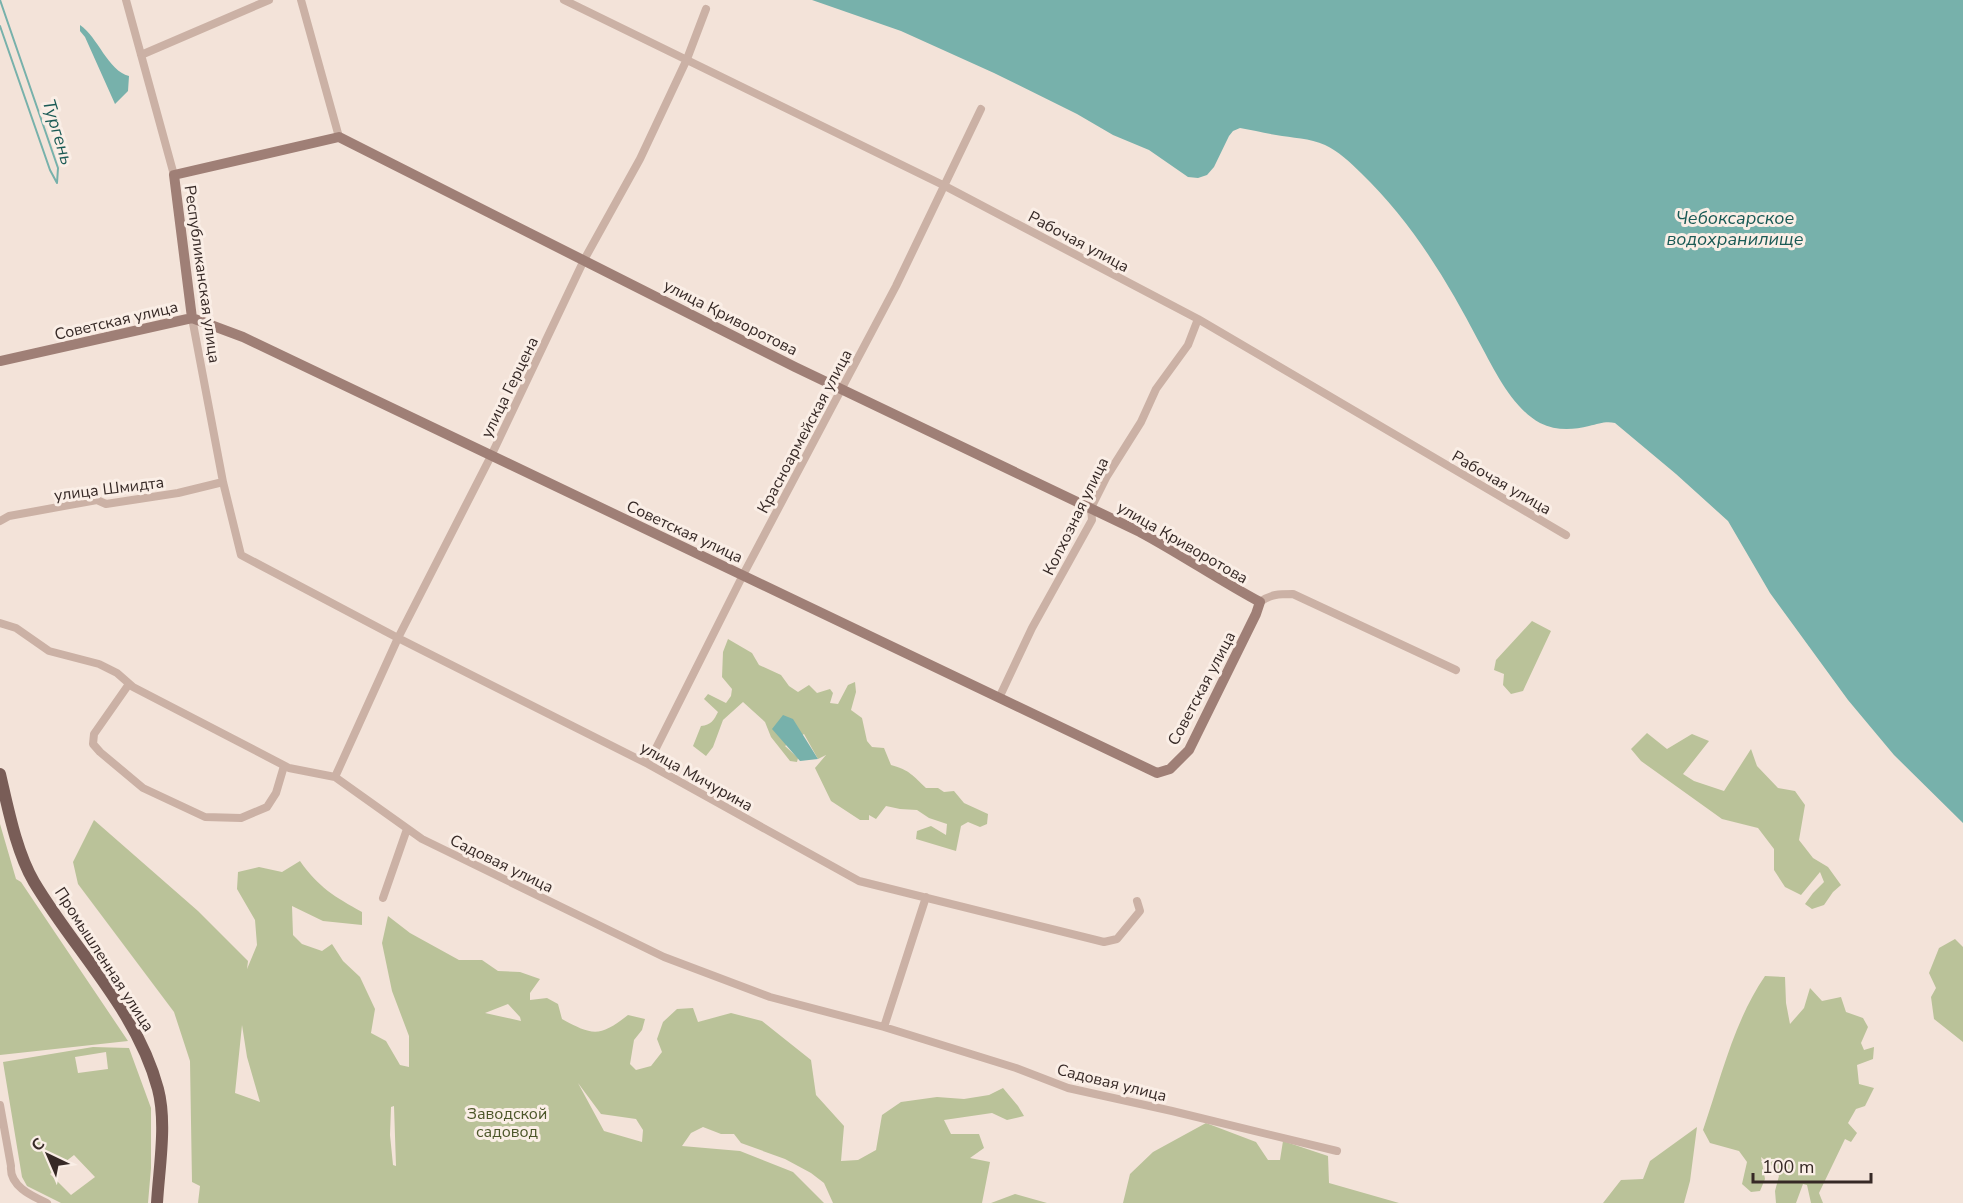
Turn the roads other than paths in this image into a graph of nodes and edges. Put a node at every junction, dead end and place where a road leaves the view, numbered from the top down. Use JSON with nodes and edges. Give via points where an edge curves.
{"nodes":[{"id":1,"x":126,"y":0,"type":"edge"},
{"id":2,"x":269,"y":0,"type":"edge"},
{"id":3,"x":301,"y":0,"type":"edge"},
{"id":4,"x":564,"y":0,"type":"edge"},
{"id":5,"x":706,"y":9,"type":"dead end"},
{"id":6,"x":141,"y":56,"type":"junction"},
{"id":7,"x":687,"y":59,"type":"junction"},
{"id":8,"x":981,"y":109,"type":"dead end"},
{"id":9,"x":339,"y":137,"type":"junction"},
{"id":10,"x":174,"y":175,"type":"junction"},
{"id":11,"x":943,"y":185,"type":"junction"},
{"id":12,"x":584,"y":260,"type":"junction"},
{"id":13,"x":192,"y":318,"type":"junction"},
{"id":14,"x":1198,"y":318,"type":"junction"},
{"id":15,"x":0,"y":361,"type":"edge"},
{"id":16,"x":841,"y":389,"type":"junction"},
{"id":17,"x":491,"y":456,"type":"junction"},
{"id":18,"x":223,"y":482,"type":"junction"},
{"id":19,"x":1091,"y":508,"type":"junction"},
{"id":20,"x":0,"y":521,"type":"edge"},
{"id":21,"x":1566,"y":535,"type":"dead end"},
{"id":22,"x":241,"y":555,"type":"joint"},
{"id":23,"x":743,"y":575,"type":"junction"},
{"id":24,"x":1260,"y":602,"type":"junction"},
{"id":25,"x":0,"y":623,"type":"edge"},
{"id":26,"x":398,"y":638,"type":"junction"},
{"id":27,"x":1456,"y":670,"type":"dead end"},
{"id":28,"x":129,"y":684,"type":"junction"},
{"id":29,"x":999,"y":698,"type":"junction"},
{"id":30,"x":648,"y":764,"type":"junction"},
{"id":31,"x":284,"y":766,"type":"junction"},
{"id":32,"x":0,"y":774,"type":"edge"},
{"id":33,"x":335,"y":777,"type":"junction"},
{"id":34,"x":407,"y":829,"type":"junction"},
{"id":35,"x":926,"y":897,"type":"junction"},
{"id":36,"x":383,"y":898,"type":"dead end"},
{"id":37,"x":1137,"y":901,"type":"dead end"},
{"id":38,"x":884,"y":1027,"type":"junction"},
{"id":39,"x":0,"y":1105,"type":"edge"},
{"id":40,"x":1337,"y":1151,"type":"dead end"},
{"id":41,"x":47,"y":1203,"type":"edge"},
{"id":42,"x":157,"y":1203,"type":"edge"}],
"edges":[{"from":1,"to":6,"type":"street","name":"Республиканская улица"},
{"from":2,"to":6,"type":"street"},
{"from":3,"to":9,"type":"street"},
{"from":4,"to":7,"type":"street","name":"Рабочая улица"},
{"from":5,"to":7,"type":"street","name":"улица Герцена"},
{"from":6,"to":10,"type":"street","name":"Республиканская улица"},
{"from":7,"to":11,"type":"street","name":"Рабочая улица"},
{"from":7,"to":12,"type":"street","name":"улица Герцена","via":[[640,159]]},
{"from":8,"to":11,"type":"street","name":"Красноармейская улица"},
{"from":9,"to":10,"type":"street"},
{"from":9,"to":12,"type":"street","name":"улица Криворотова"},
{"from":10,"to":13,"type":"street","name":"Республиканская улица"},
{"from":11,"to":14,"type":"street","name":"Рабочая улица"},
{"from":11,"to":16,"type":"street","name":"Красноармейская улица","via":[[896,286]]},
{"from":12,"to":16,"type":"street","name":"улица Криворотова"},
{"from":12,"to":17,"type":"street","name":"улица Герцена"},
{"from":13,"to":15,"type":"street","name":"Советская улица"},
{"from":13,"to":17,"type":"street","name":"Советская улица","via":[[243,337]]},
{"from":13,"to":18,"type":"street","name":"Республиканская улица"},
{"from":14,"to":19,"type":"street","name":"Колхозная улица","via":[[1188,345],[1156,389]]},
{"from":14,"to":21,"type":"street","name":"Рабочая улица"},
{"from":16,"to":19,"type":"street","name":"улица Криворотова"},
{"from":16,"to":23,"type":"street","name":"Красноармейская улица"},
{"from":17,"to":23,"type":"street","name":"Советская улица"},
{"from":17,"to":26,"type":"street","name":"улица Герцена"},
{"from":18,"to":20,"type":"street","name":"улица Шмидта","via":[[106,504],[97,500]]},
{"from":18,"to":22,"type":"street","name":"Республиканская улица"},
{"from":19,"to":24,"type":"street","name":"улица Криворотова"},
{"from":19,"to":29,"type":"street","name":"Колхозная улица","via":[[1092,520],[1032,628]]},
{"from":22,"to":26,"type":"street","name":"улица Мичурина"},
{"from":23,"to":29,"type":"street","name":"Советская улица"},
{"from":23,"to":30,"type":"street","name":"Красноармейская улица"},
{"from":24,"to":27,"type":"street","via":[[1268,596],[1293,594]]},
{"from":24,"to":29,"type":"street","name":"Советская улица","via":[[1189,750],[1170,769],[1157,773],[1144,768]]},
{"from":25,"to":28,"type":"street","name":"Садовая улица","via":[[16,628],[49,651],[99,664]]},
{"from":26,"to":30,"type":"street","name":"улица Мичурина"},
{"from":26,"to":33,"type":"street","name":"улица Герцена"},
{"from":28,"to":31,"type":"street","name":"Садовая улица"},
{"from":28,"to":31,"type":"street","via":[[94,734],[93,744],[143,788],[205,817],[241,818],[267,807]]},
{"from":30,"to":35,"type":"street","name":"улица Мичурина","via":[[859,881]]},
{"from":31,"to":33,"type":"street","name":"Садовая улица"},
{"from":32,"to":42,"type":"main road","name":"Промышленная улица","via":[[13,830],[33,880],[108,990],[148,1059],[159,1091],[161,1122]]},
{"from":33,"to":34,"type":"street","name":"Садовая улица"},
{"from":34,"to":36,"type":"street"},
{"from":34,"to":38,"type":"street","name":"Садовая улица","via":[[664,957],[770,997]]},
{"from":35,"to":37,"type":"street","name":"улица Мичурина","via":[[1104,942],[1117,939],[1140,911]]},
{"from":35,"to":38,"type":"street"},
{"from":38,"to":40,"type":"street","name":"Садовая улица","via":[[1068,1088]]},
{"from":39,"to":41,"type":"street","via":[[11,1172],[21,1190]]}]}
